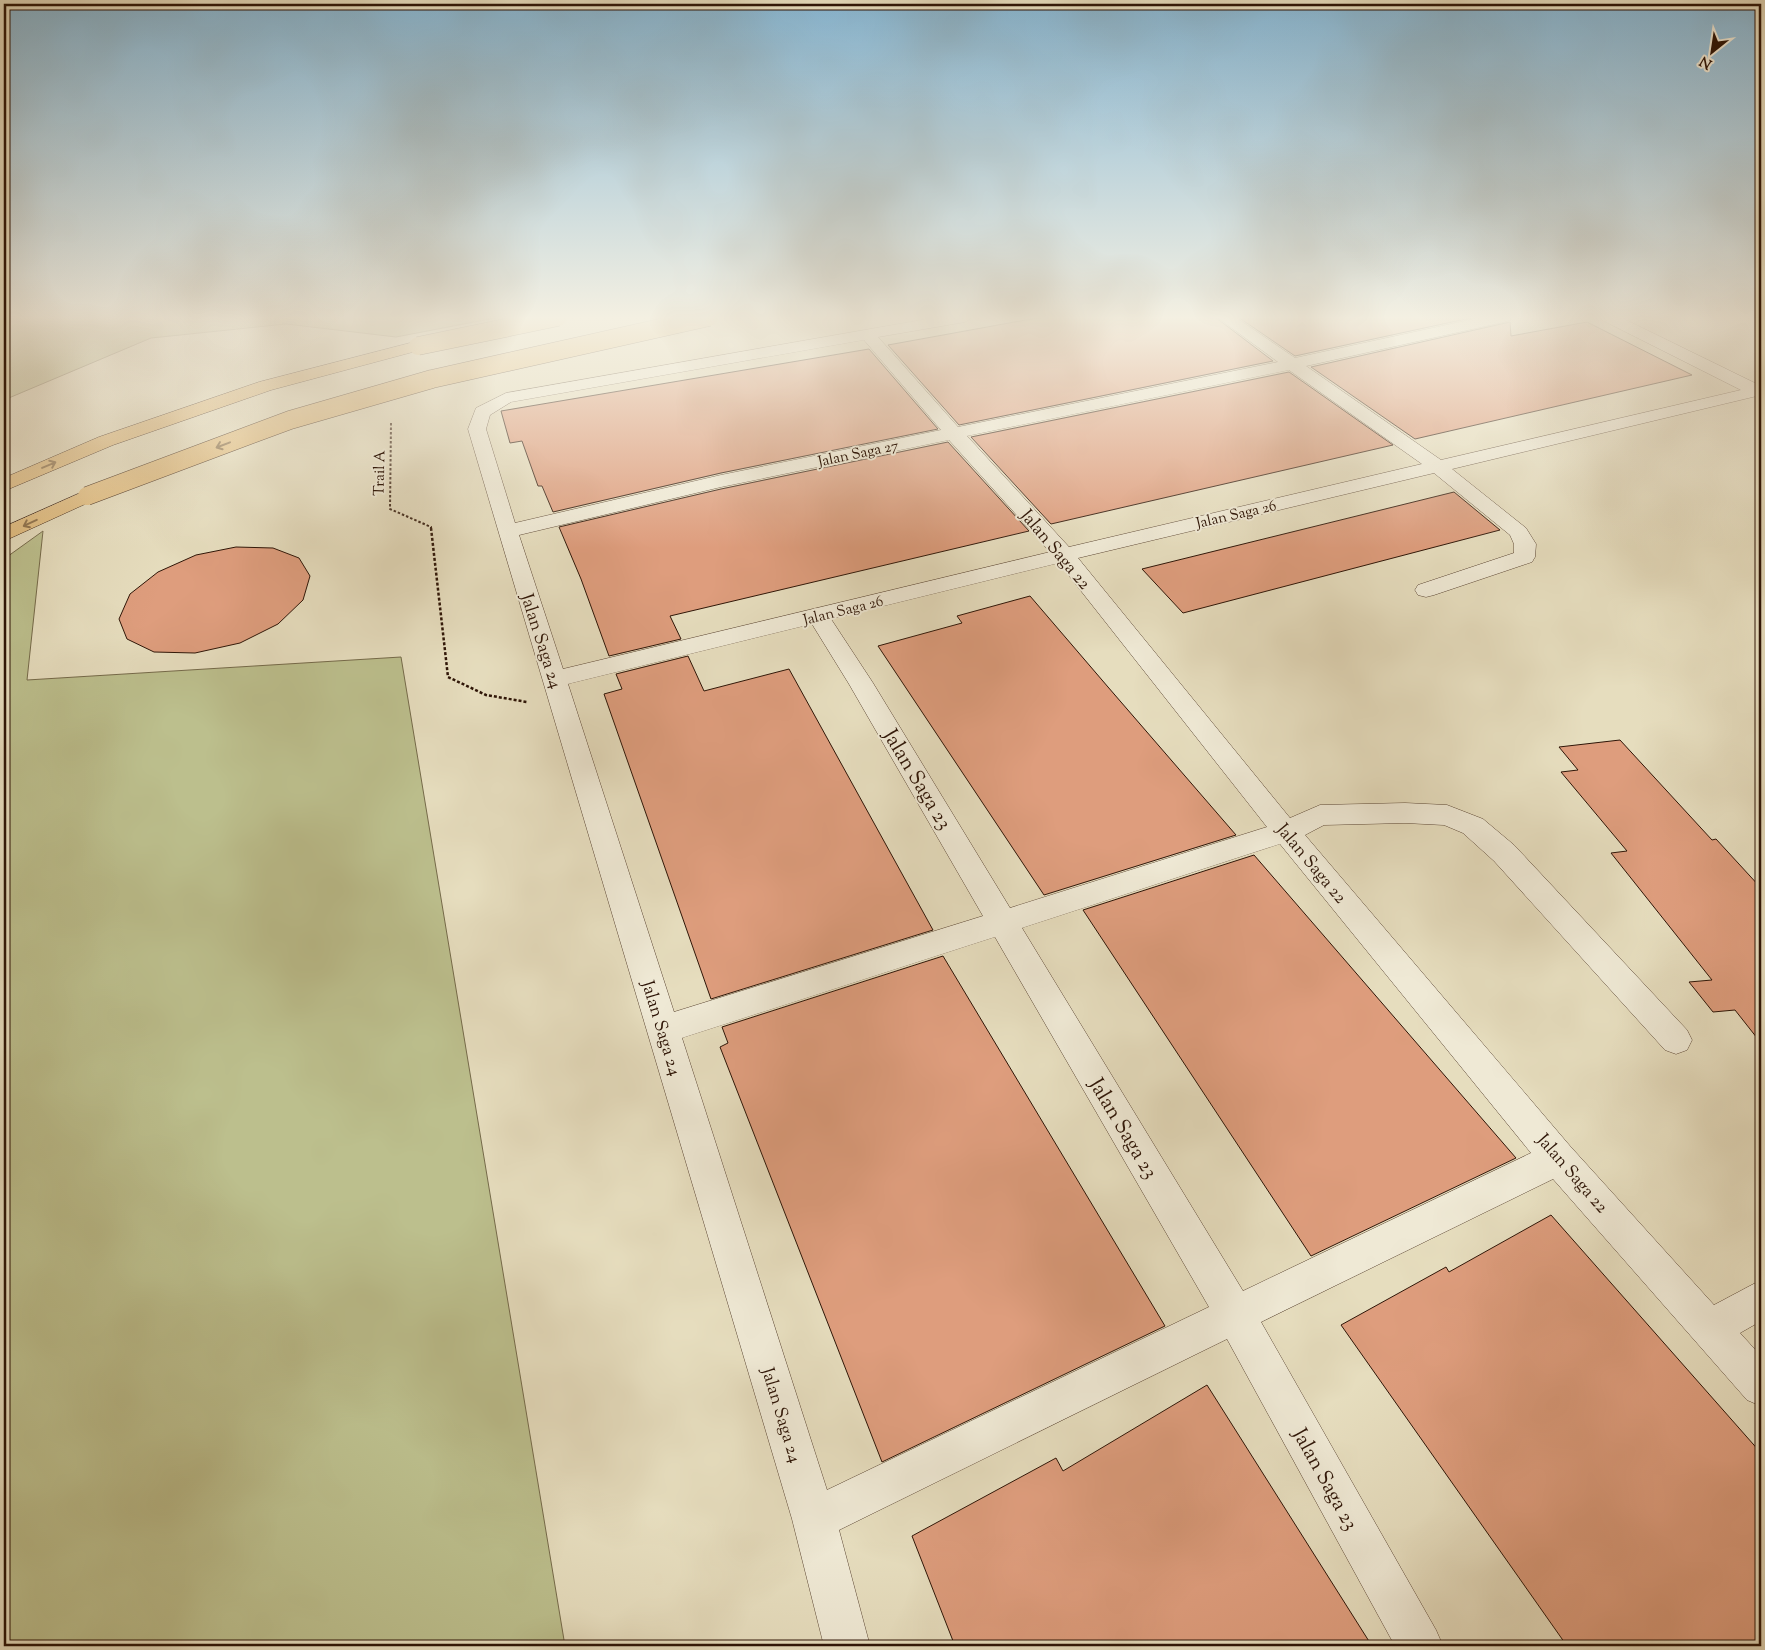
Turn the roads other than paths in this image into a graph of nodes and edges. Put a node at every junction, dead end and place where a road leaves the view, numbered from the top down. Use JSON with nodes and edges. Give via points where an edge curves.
{"nodes":[{"id":1,"x":241,"y":394,"type":"edge"},
{"id":2,"x":380,"y":394,"type":"edge"},
{"id":3,"x":529,"y":394,"type":"edge"},
{"id":4,"x":919,"y":394,"type":"edge"},
{"id":5,"x":1148,"y":394,"type":"edge"},
{"id":6,"x":1335,"y":394,"type":"edge"},
{"id":7,"x":1744,"y":394,"type":"edge"},
{"id":8,"x":956,"y":434,"type":"junction"},
{"id":9,"x":1438,"y":466,"type":"junction"},
{"id":10,"x":4,"y":485,"type":"edge"},
{"id":11,"x":507,"y":531,"type":"junction"},
{"id":12,"x":4,"y":535,"type":"edge"},
{"id":13,"x":1064,"y":555,"type":"junction"},
{"id":14,"x":1426,"y":590,"type":"dead end"},
{"id":15,"x":818,"y":616,"type":"junction"},
{"id":16,"x":557,"y":686,"type":"junction"},
{"id":17,"x":1286,"y":832,"type":"junction"},
{"id":18,"x":1002,"y":922,"type":"junction"},
{"id":19,"x":663,"y":1030,"type":"junction"},
{"id":20,"x":1676,"y":1040,"type":"dead end"},
{"id":21,"x":1558,"y":1158,"type":"junction"},
{"id":22,"x":1761,"y":1298,"type":"edge"},
{"id":23,"x":1235,"y":1315,"type":"junction"},
{"id":24,"x":1712,"y":1328,"type":"junction"},
{"id":25,"x":1761,"y":1386,"type":"edge"},
{"id":26,"x":814,"y":1519,"type":"junction"},
{"id":27,"x":848,"y":1646,"type":"edge"},
{"id":28,"x":1420,"y":1646,"type":"edge"}],
"edges":[{"from":10,"to":1,"type":"highway","one_way":true,"bridge":true,"via":[[106,441]]},
{"from":2,"to":12,"type":"highway","one_way":true,"bridge":true,"via":[[290,420],[87,496]]},
{"from":3,"to":11,"type":"street","name":"Jalan Saga 24","via":[[506,398],[482,412],[477,429]]},
{"from":4,"to":8,"type":"street","name":"Jalan Saga 22"},
{"from":5,"to":8,"type":"street","name":"Jalan Saga 27"},
{"from":6,"to":9,"type":"street"},
{"from":7,"to":9,"type":"street","name":"Jalan Saga 26"},
{"from":8,"to":11,"type":"street","name":"Jalan Saga 27","via":[[721,481]]},
{"from":8,"to":13,"type":"street","name":"Jalan Saga 22"},
{"from":9,"to":13,"type":"street","name":"Jalan Saga 26"},
{"from":9,"to":14,"type":"street","via":[[1519,532],[1525,544],[1524,557]]},
{"from":11,"to":16,"type":"street","name":"Jalan Saga 24"},
{"from":13,"to":15,"type":"street","name":"Jalan Saga 26"},
{"from":13,"to":17,"type":"street","name":"Jalan Saga 22"},
{"from":15,"to":16,"type":"street","name":"Jalan Saga 26"},
{"from":15,"to":18,"type":"street","name":"Jalan Saga 23"},
{"from":16,"to":19,"type":"street","name":"Jalan Saga 24"},
{"from":17,"to":18,"type":"street"},
{"from":17,"to":20,"type":"street","via":[[1320,815],[1405,813],[1447,816],[1474,826],[1504,853]]},
{"from":17,"to":21,"type":"street","name":"Jalan Saga 22"},
{"from":18,"to":19,"type":"street"},
{"from":18,"to":23,"type":"street","name":"Jalan Saga 23"},
{"from":19,"to":26,"type":"street","name":"Jalan Saga 24"},
{"from":21,"to":23,"type":"street"},
{"from":21,"to":24,"type":"street","name":"Jalan Saga 22"},
{"from":22,"to":24,"type":"street"},
{"from":23,"to":26,"type":"street"},
{"from":23,"to":28,"type":"street","name":"Jalan Saga 23"},
{"from":24,"to":25,"type":"street","name":"Jalan Saga 22"},
{"from":26,"to":27,"type":"street","name":"Jalan Saga 24"}]}
